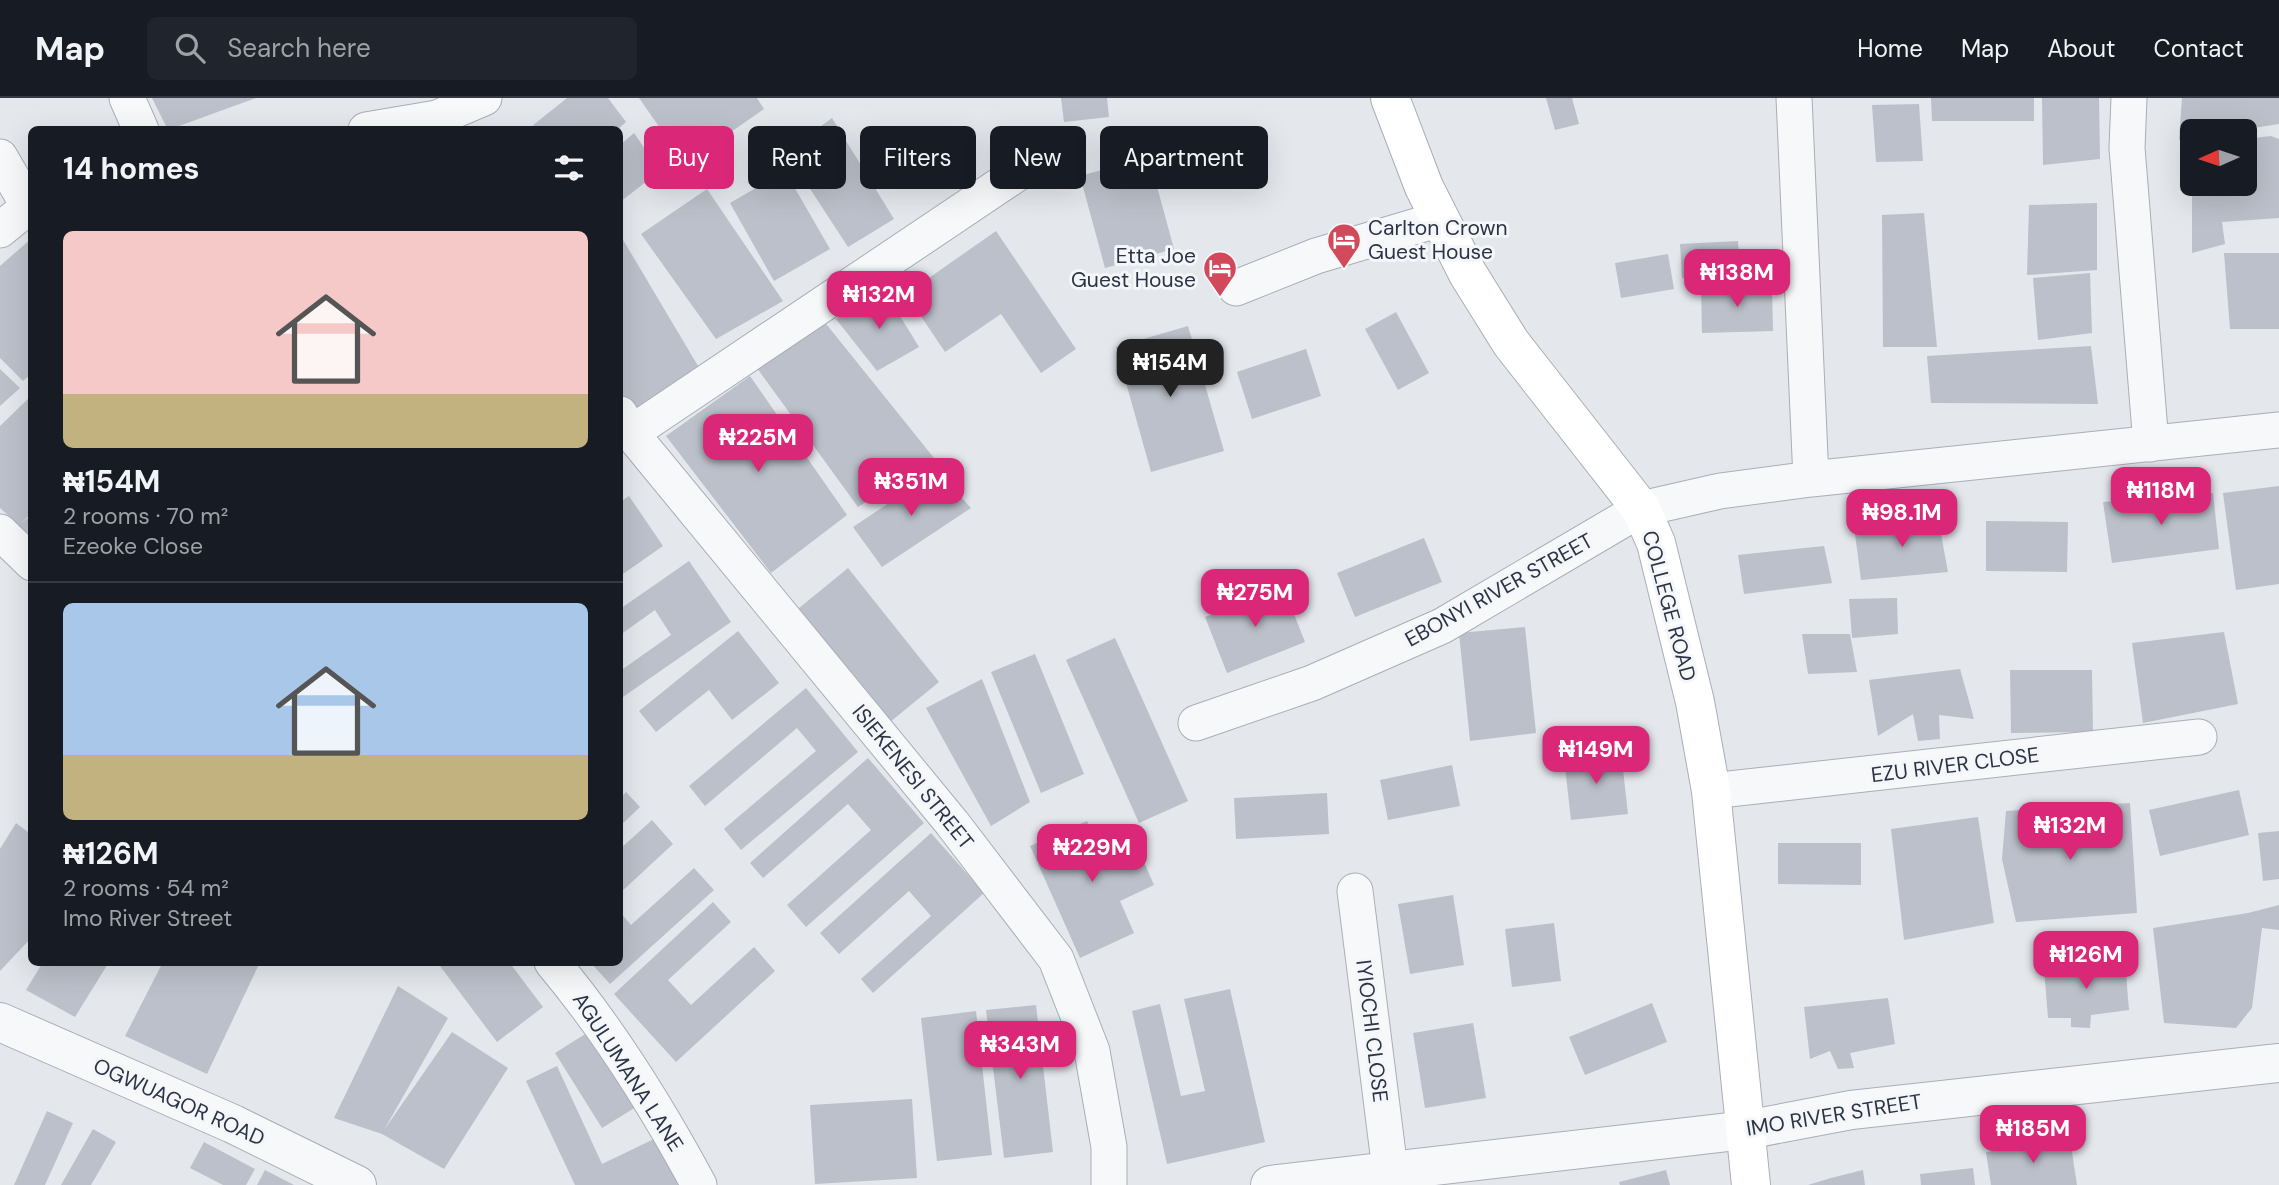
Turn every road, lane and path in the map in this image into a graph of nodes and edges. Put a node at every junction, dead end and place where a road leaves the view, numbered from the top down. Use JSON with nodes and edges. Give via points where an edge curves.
{"nodes":[{"id":1,"x":127,"y":98,"type":"edge"},
{"id":2,"x":484,"y":98,"type":"edge"},
{"id":3,"x":1390,"y":98,"type":"edge"},
{"id":4,"x":1794,"y":98,"type":"edge"},
{"id":5,"x":2129,"y":98,"type":"edge"},
{"id":6,"x":440,"y":123,"type":"edge"},
{"id":7,"x":139,"y":126,"type":"edge"},
{"id":8,"x":408,"y":126,"type":"edge"},
{"id":9,"x":0,"y":157,"type":"edge"},
{"id":10,"x":993,"y":189,"type":"edge"},
{"id":11,"x":28,"y":201,"type":"edge"},
{"id":12,"x":28,"y":206,"type":"edge"},
{"id":13,"x":1440,"y":219,"type":"junction"},
{"id":14,"x":0,"y":230,"type":"edge"},
{"id":15,"x":1236,"y":288,"type":"dead end"},
{"id":16,"x":625,"y":424,"type":"edge"},
{"id":17,"x":2279,"y":430,"type":"edge"},
{"id":18,"x":2151,"y":444,"type":"junction"},
{"id":19,"x":1811,"y":479,"type":"junction"},
{"id":20,"x":1641,"y":509,"type":"junction"},
{"id":21,"x":0,"y":532,"type":"edge"},
{"id":22,"x":28,"y":559,"type":"edge"},
{"id":23,"x":1196,"y":723,"type":"dead end"},
{"id":24,"x":2199,"y":737,"type":"dead end"},
{"id":25,"x":1711,"y":791,"type":"junction"},
{"id":26,"x":1355,"y":891,"type":"dead end"},
{"id":27,"x":555,"y":966,"type":"edge"},
{"id":28,"x":0,"y":1022,"type":"edge"},
{"id":29,"x":2279,"y":1063,"type":"edge"},
{"id":30,"x":1746,"y":1130,"type":"junction"},
{"id":31,"x":1390,"y":1170,"type":"junction"},
{"id":32,"x":357,"y":1185,"type":"edge"},
{"id":33,"x":699,"y":1185,"type":"edge"},
{"id":34,"x":1110,"y":1185,"type":"edge"},
{"id":35,"x":1270,"y":1185,"type":"edge"},
{"id":36,"x":1751,"y":1185,"type":"edge"}],
"edges":[{"from":1,"to":7,"type":"street"},
{"from":2,"to":6,"type":"street"},
{"from":3,"to":13,"type":"main road","name":"COLLEGE ROAD"},
{"from":4,"to":19,"type":"street"},
{"from":5,"to":18,"type":"street","via":[[2128,176]]},
{"from":6,"to":8,"type":"street"},
{"from":9,"to":11,"type":"street"},
{"from":10,"to":16,"type":"street"},
{"from":12,"to":14,"type":"street"},
{"from":13,"to":15,"type":"street","via":[[1316,256]]},
{"from":13,"to":20,"type":"main road","name":"COLLEGE ROAD","via":[[1468,275],[1511,342]]},
{"from":16,"to":34,"type":"street","name":"ISIEKENESI STREET","via":[[952,823],[1056,959],[1092,1051],[1109,1147]]},
{"from":17,"to":18,"type":"street","name":"EBONYI RIVER STREET"},
{"from":18,"to":19,"type":"street","name":"EBONYI RIVER STREET"},
{"from":19,"to":20,"type":"street","name":"EBONYI RIVER STREET","via":[[1720,491]]},
{"from":20,"to":23,"type":"street","name":"EBONYI RIVER STREET","via":[[1443,626],[1312,683]]},
{"from":20,"to":25,"type":"main road","name":"COLLEGE ROAD","via":[[1656,543],[1681,639]]},
{"from":21,"to":22,"type":"street"},
{"from":24,"to":25,"type":"street","name":"EZU RIVER CLOSE"},
{"from":25,"to":30,"type":"main road","name":"COLLEGE ROAD"},
{"from":26,"to":31,"type":"street","name":"IYIOCHI CLOSE"},
{"from":27,"to":33,"type":"street","name":"AGULUMANA LANE","via":[[588,1005]]},
{"from":28,"to":32,"type":"street","name":"OGWUAGOR ROAD","via":[[233,1124]]},
{"from":29,"to":30,"type":"street","name":"IMO RIVER STREET","via":[[1851,1110]]},
{"from":30,"to":31,"type":"street","name":"IMO RIVER STREET"},
{"from":30,"to":36,"type":"main road","name":"COLLEGE ROAD"},
{"from":31,"to":35,"type":"street","name":"IMO RIVER STREET"}]}
